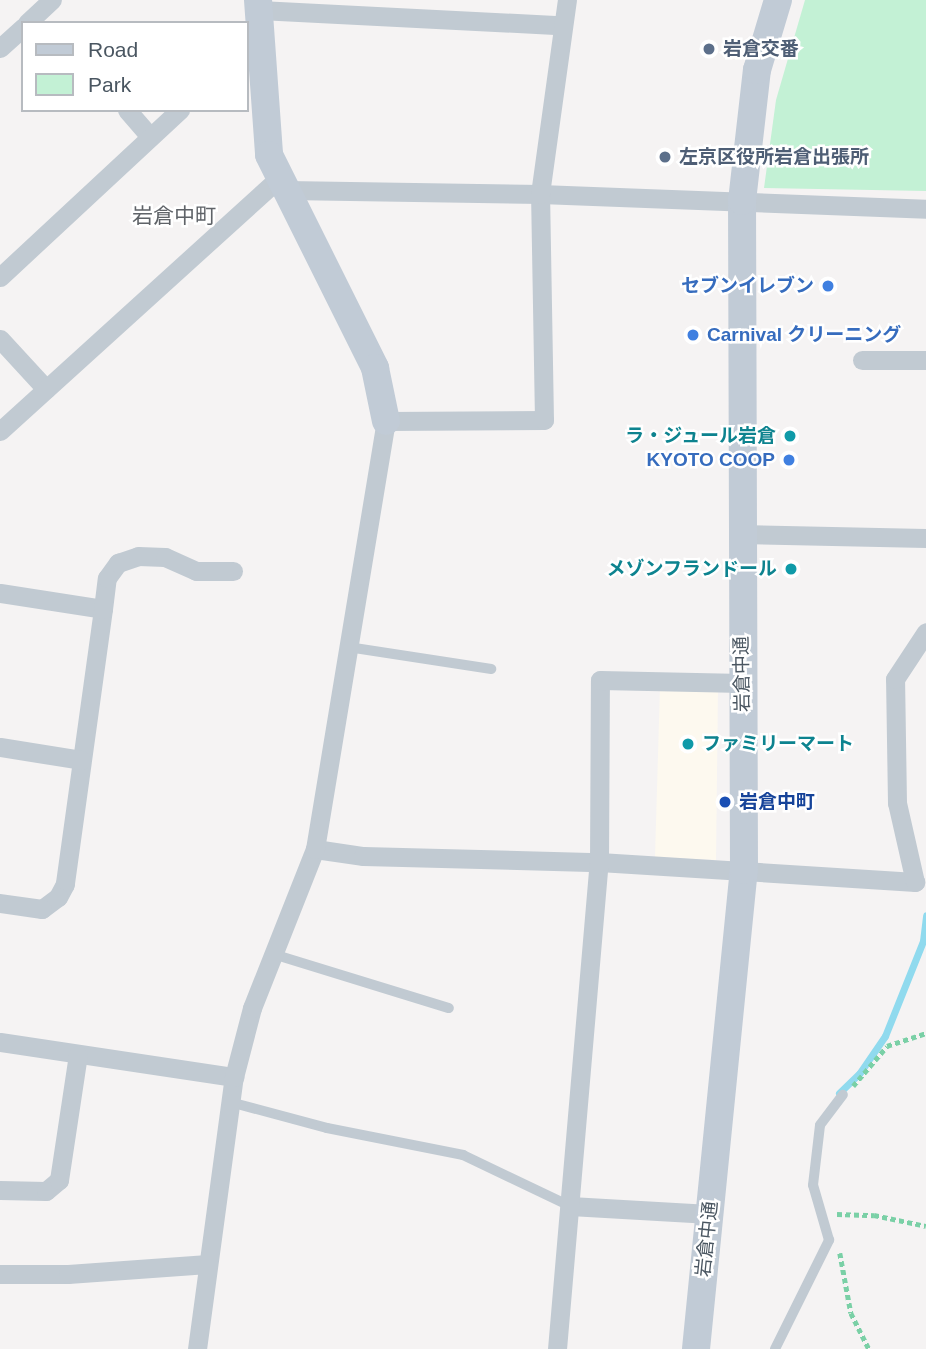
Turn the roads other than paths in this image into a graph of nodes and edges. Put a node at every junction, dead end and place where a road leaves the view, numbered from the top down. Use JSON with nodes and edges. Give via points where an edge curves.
{"nodes":[{"id":1,"x":567,"y":0,"type":"edge"},
{"id":2,"x":778,"y":0,"type":"edge"},
{"id":3,"x":259,"y":5,"type":"edge"},
{"id":4,"x":560,"y":26,"type":"junction"},
{"id":5,"x":21,"y":29,"type":"edge"},
{"id":6,"x":0,"y":48,"type":"edge"},
{"id":7,"x":254,"y":52,"type":"edge"},
{"id":8,"x":129,"y":112,"type":"edge"},
{"id":9,"x":178,"y":112,"type":"edge"},
{"id":10,"x":149,"y":135,"type":"junction"},
{"id":11,"x":283,"y":184,"type":"junction"},
{"id":12,"x":540,"y":194,"type":"junction"},
{"id":13,"x":742,"y":201,"type":"junction"},
{"id":14,"x":926,"y":209,"type":"edge"},
{"id":15,"x":0,"y":277,"type":"edge"},
{"id":16,"x":0,"y":338,"type":"edge"},
{"id":17,"x":862,"y":360,"type":"dead end"},
{"id":18,"x":926,"y":360,"type":"edge"},
{"id":19,"x":46,"y":389,"type":"junction"},
{"id":20,"x":386,"y":421,"type":"junction"},
{"id":21,"x":0,"y":431,"type":"edge"},
{"id":22,"x":740,"y":534,"type":"junction"},
{"id":23,"x":926,"y":538,"type":"edge"},
{"id":24,"x":233,"y":571,"type":"dead end"},
{"id":25,"x":0,"y":593,"type":"edge"},
{"id":26,"x":103,"y":609,"type":"junction"},
{"id":27,"x":926,"y":632,"type":"edge"},
{"id":28,"x":348,"y":647,"type":"junction"},
{"id":29,"x":491,"y":669,"type":"dead end"},
{"id":30,"x":743,"y":683,"type":"junction"},
{"id":31,"x":0,"y":747,"type":"edge"},
{"id":32,"x":81,"y":760,"type":"junction"},
{"id":33,"x":315,"y":849,"type":"junction"},
{"id":34,"x":599,"y":862,"type":"junction"},
{"id":35,"x":744,"y":870,"type":"junction"},
{"id":36,"x":920,"y":882,"type":"edge"},
{"id":37,"x":0,"y":903,"type":"edge"},
{"id":38,"x":273,"y":954,"type":"junction"},
{"id":39,"x":449,"y":1009,"type":"dead end"},
{"id":40,"x":0,"y":1042,"type":"edge"},
{"id":41,"x":78,"y":1055,"type":"junction"},
{"id":42,"x":234,"y":1077,"type":"junction"},
{"id":43,"x":843,"y":1095,"type":"road end"},
{"id":44,"x":230,"y":1102,"type":"junction"},
{"id":45,"x":0,"y":1190,"type":"edge"},
{"id":46,"x":570,"y":1206,"type":"junction"},
{"id":47,"x":710,"y":1214,"type":"junction"},
{"id":48,"x":208,"y":1265,"type":"junction"},
{"id":49,"x":0,"y":1273,"type":"edge"},
{"id":50,"x":197,"y":1349,"type":"edge"},
{"id":51,"x":557,"y":1349,"type":"edge"},
{"id":52,"x":696,"y":1349,"type":"edge"},
{"id":53,"x":775,"y":1349,"type":"edge"}],
"edges":[{"from":1,"to":4,"type":"street"},
{"from":2,"to":13,"type":"street","name":"岩倉中通","via":[[757,70]]},
{"from":3,"to":4,"type":"street"},
{"from":3,"to":7,"type":"street"},
{"from":4,"to":12,"type":"street"},
{"from":5,"to":6,"type":"street"},
{"from":7,"to":11,"type":"street","via":[[269,155]]},
{"from":8,"to":10,"type":"street"},
{"from":9,"to":10,"type":"street"},
{"from":10,"to":15,"type":"street"},
{"from":11,"to":12,"type":"street"},
{"from":11,"to":19,"type":"street"},
{"from":11,"to":20,"type":"street","via":[[375,368]]},
{"from":12,"to":13,"type":"street"},
{"from":12,"to":20,"type":"street","via":[[544,420]]},
{"from":13,"to":14,"type":"street"},
{"from":13,"to":22,"type":"street","name":"岩倉中通"},
{"from":16,"to":19,"type":"street"},
{"from":17,"to":18,"type":"street"},
{"from":19,"to":21,"type":"street"},
{"from":20,"to":28,"type":"street"},
{"from":22,"to":23,"type":"street"},
{"from":22,"to":30,"type":"street","name":"岩倉中通"},
{"from":24,"to":26,"type":"street","via":[[196,571],[165,557],[138,555],[118,563],[107,579]]},
{"from":25,"to":26,"type":"street"},
{"from":26,"to":32,"type":"street"},
{"from":27,"to":36,"type":"street","via":[[895,679],[897,803]]},
{"from":28,"to":29,"type":"lane"},
{"from":28,"to":33,"type":"street"},
{"from":30,"to":34,"type":"street","via":[[600,680]]},
{"from":30,"to":35,"type":"street","name":"岩倉中通"},
{"from":31,"to":32,"type":"street"},
{"from":32,"to":37,"type":"street","via":[[65,884],[58,897],[42,909]]},
{"from":33,"to":34,"type":"street","via":[[363,856]]},
{"from":33,"to":38,"type":"street"},
{"from":34,"to":35,"type":"street"},
{"from":34,"to":46,"type":"street"},
{"from":35,"to":36,"type":"street"},
{"from":35,"to":47,"type":"street","name":"岩倉中通"},
{"from":38,"to":39,"type":"lane"},
{"from":38,"to":42,"type":"street","via":[[252,1008]]},
{"from":40,"to":41,"type":"street"},
{"from":41,"to":42,"type":"street"},
{"from":41,"to":45,"type":"street","via":[[59,1180],[46,1191]]},
{"from":42,"to":44,"type":"street"},
{"from":43,"to":53,"type":"lane","via":[[820,1125],[813,1185],[829,1240]]},
{"from":44,"to":46,"type":"lane","via":[[327,1128],[463,1155]]},
{"from":44,"to":48,"type":"street"},
{"from":46,"to":47,"type":"street"},
{"from":46,"to":51,"type":"street"},
{"from":47,"to":52,"type":"street","name":"岩倉中通"},
{"from":48,"to":49,"type":"street","via":[[68,1274]]},
{"from":48,"to":50,"type":"street"}]}
